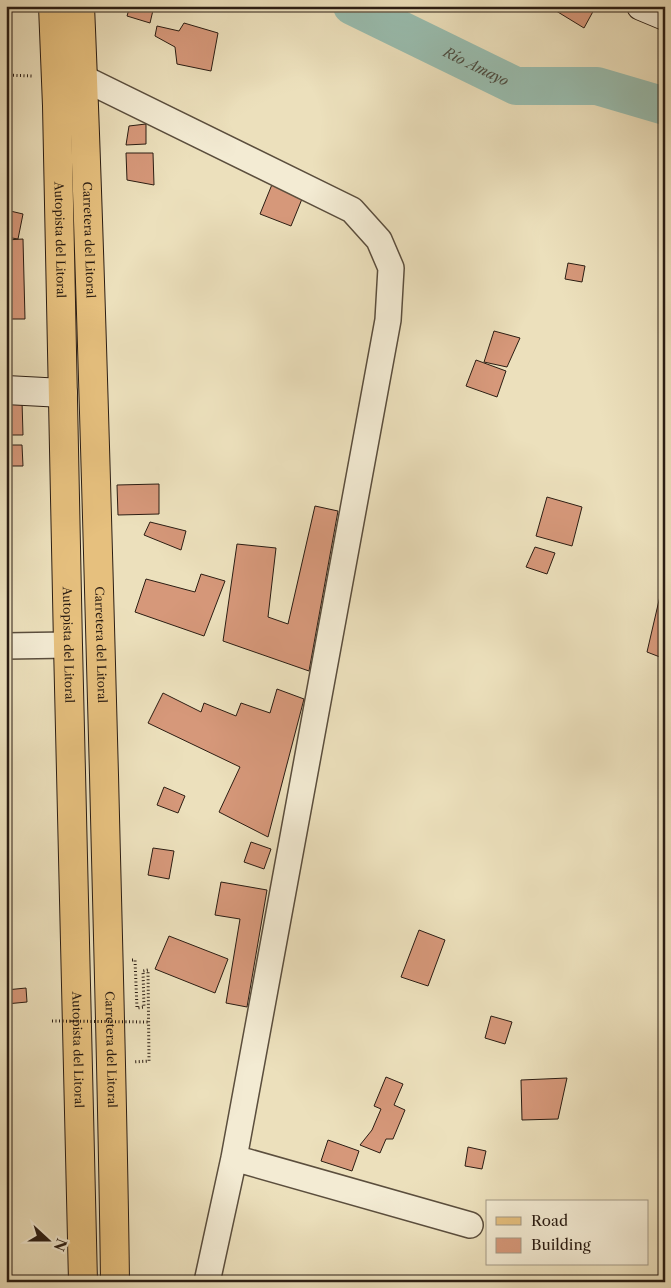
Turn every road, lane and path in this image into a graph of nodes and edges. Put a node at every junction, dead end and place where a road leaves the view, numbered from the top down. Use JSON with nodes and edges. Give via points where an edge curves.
{"nodes":[{"id":1,"x":52,"y":6,"type":"edge"},
{"id":2,"x":80,"y":6,"type":"edge"},
{"id":3,"x":641,"y":6,"type":"edge"},
{"id":4,"x":665,"y":16,"type":"edge"},
{"id":5,"x":83,"y":78,"type":"junction"},
{"id":6,"x":6,"y":390,"type":"edge"},
{"id":7,"x":63,"y":393,"type":"junction"},
{"id":8,"x":6,"y":646,"type":"edge"},
{"id":9,"x":68,"y":646,"type":"junction"},
{"id":10,"x":136,"y":960,"type":"dead end"},
{"id":11,"x":52,"y":1022,"type":"dead end"},
{"id":12,"x":149,"y":1022,"type":"junction"},
{"id":13,"x":149,"y":1061,"type":"dead end"},
{"id":14,"x":234,"y":1158,"type":"junction"},
{"id":15,"x":470,"y":1224,"type":"dead end"},
{"id":16,"x":83,"y":1282,"type":"edge"},
{"id":17,"x":115,"y":1282,"type":"edge"},
{"id":18,"x":207,"y":1282,"type":"edge"}],
"edges":[{"from":1,"to":7,"type":"main road","name":"Autopista del Litoral"},
{"from":2,"to":5,"type":"main road","name":"Carretera del Litoral"},
{"from":3,"to":4,"type":"street"},
{"from":5,"to":14,"type":"street","via":[[352,210],[379,240],[390,268],[388,320]]},
{"from":5,"to":17,"type":"main road","name":"Carretera del Litoral","via":[[102,668]]},
{"from":6,"to":7,"type":"street"},
{"from":7,"to":9,"type":"main road","name":"Autopista del Litoral"},
{"from":8,"to":9,"type":"street"},
{"from":9,"to":16,"type":"main road","name":"Autopista del Litoral"},
{"from":10,"to":12,"type":"path","via":[[137,1008],[144,1007],[143,970],[148,970]]},
{"from":11,"to":12,"type":"path","bridge":true},
{"from":12,"to":13,"type":"path"},
{"from":14,"to":15,"type":"street"},
{"from":14,"to":18,"type":"street"}]}
